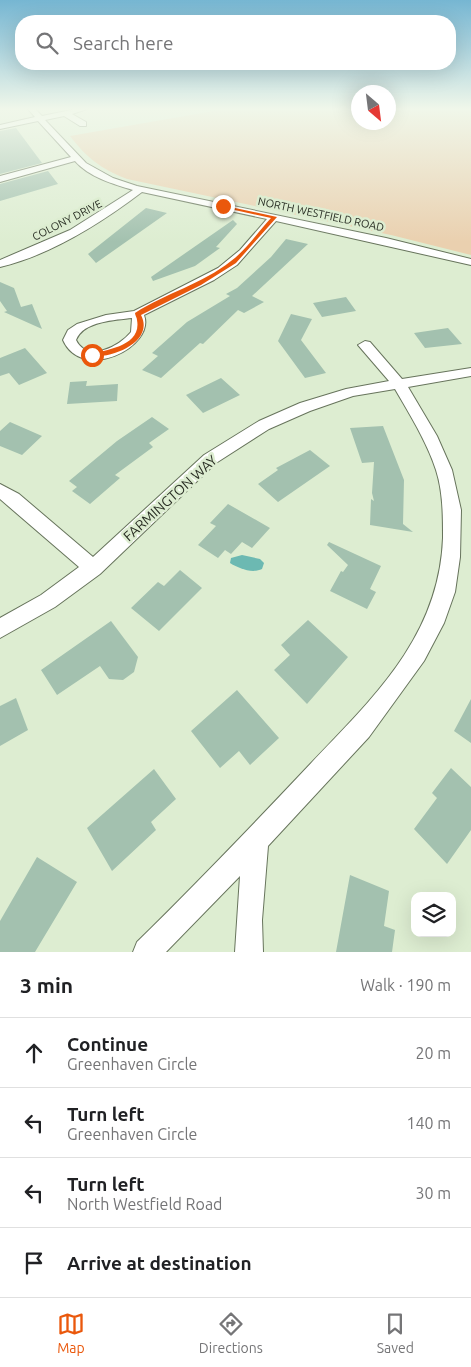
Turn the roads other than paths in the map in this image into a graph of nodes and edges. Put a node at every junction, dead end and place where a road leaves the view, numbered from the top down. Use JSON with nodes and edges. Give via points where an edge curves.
{"nodes":[{"id":1,"x":72,"y":153,"type":"edge"},
{"id":2,"x":76,"y":158,"type":"junction"},
{"id":3,"x":0,"y":179,"type":"edge"},
{"id":4,"x":141,"y":189,"type":"junction"},
{"id":5,"x":274,"y":217,"type":"junction"},
{"id":6,"x":471,"y":262,"type":"edge"},
{"id":7,"x":0,"y":264,"type":"edge"},
{"id":8,"x":137,"y":314,"type":"junction"},
{"id":9,"x":365,"y":345,"type":"dead end"},
{"id":10,"x":471,"y":372,"type":"edge"},
{"id":11,"x":399,"y":384,"type":"junction"},
{"id":12,"x":0,"y":491,"type":"edge"},
{"id":13,"x":93,"y":568,"type":"junction"},
{"id":14,"x":0,"y":630,"type":"edge"},
{"id":15,"x":256,"y":841,"type":"junction"},
{"id":16,"x":147,"y":952,"type":"edge"},
{"id":17,"x":250,"y":952,"type":"edge"}],
"edges":[{"from":1,"to":2,"type":"street","name":"NORTH WESTFIELD ROAD"},
{"from":2,"to":3,"type":"street"},
{"from":2,"to":4,"type":"street","name":"NORTH WESTFIELD ROAD","via":[[100,176]]},
{"from":4,"to":5,"type":"street","name":"NORTH WESTFIELD ROAD"},
{"from":4,"to":7,"type":"street","name":"COLONY DRIVE","via":[[78,231]]},
{"from":5,"to":6,"type":"street","name":"NORTH WESTFIELD ROAD"},
{"from":5,"to":8,"type":"street","via":[[234,262],[199,284]]},
{"from":8,"to":8,"type":"street","via":[[100,318],[88,323],[73,335],[74,350],[101,355],[128,345],[139,332]]},
{"from":9,"to":11,"type":"street"},
{"from":10,"to":11,"type":"street","name":"FARMINGTON WAY"},
{"from":11,"to":13,"type":"street","name":"FARMINGTON WAY","via":[[327,399],[244,436],[210,459]]},
{"from":11,"to":15,"type":"street","via":[[444,470],[452,510],[451,556],[445,592],[434,623],[417,654],[361,729]]},
{"from":12,"to":13,"type":"street"},
{"from":13,"to":14,"type":"street","name":"FARMINGTON WAY"},
{"from":15,"to":16,"type":"street"},
{"from":15,"to":17,"type":"street","via":[[249,920]]}]}
